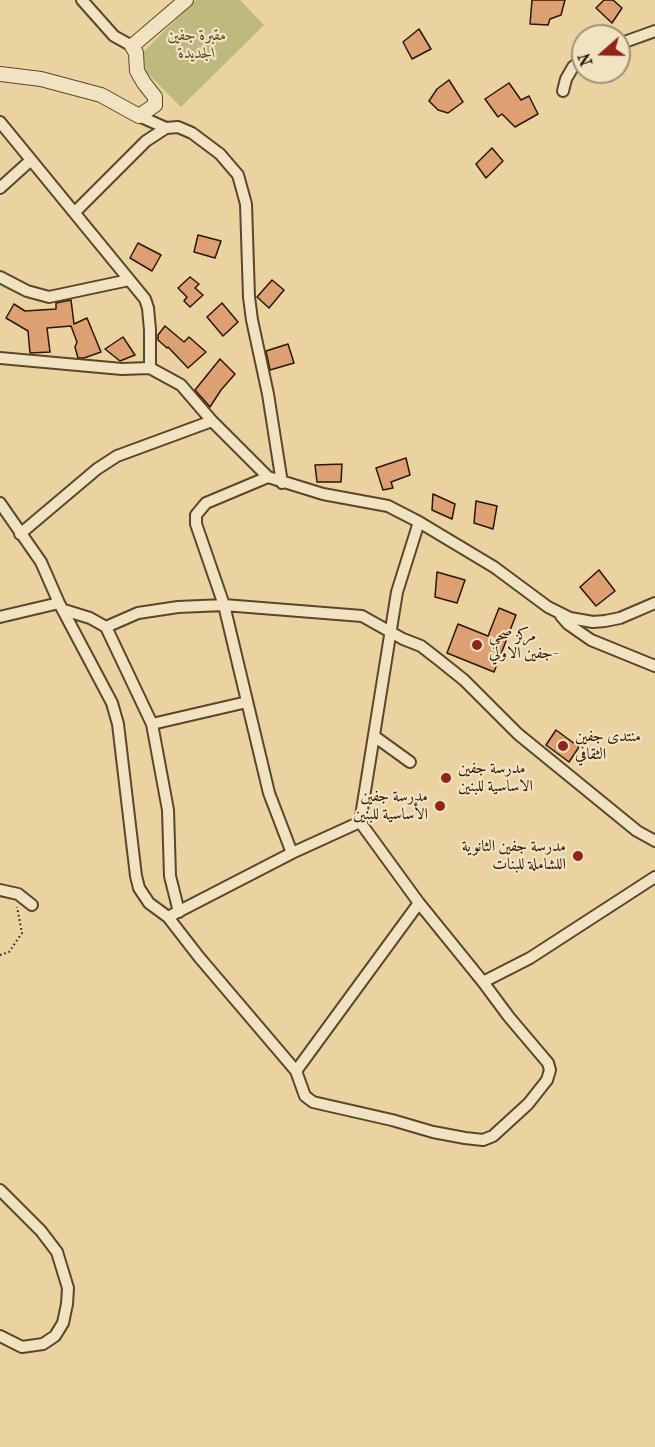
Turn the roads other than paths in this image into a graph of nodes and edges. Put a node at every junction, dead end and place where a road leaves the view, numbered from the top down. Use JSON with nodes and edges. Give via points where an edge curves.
{"nodes":[{"id":1,"x":82,"y":0,"type":"edge"},
{"id":2,"x":186,"y":0,"type":"edge"},
{"id":3,"x":655,"y":31,"type":"edge"},
{"id":4,"x":631,"y":40,"type":"edge"},
{"id":5,"x":132,"y":46,"type":"junction"},
{"id":6,"x":571,"y":71,"type":"edge"},
{"id":7,"x":0,"y":74,"type":"edge"},
{"id":8,"x":563,"y":91,"type":"dead end"},
{"id":9,"x":139,"y":116,"type":"junction"},
{"id":10,"x":0,"y":122,"type":"edge"},
{"id":11,"x":166,"y":128,"type":"junction"},
{"id":12,"x":31,"y":160,"type":"junction"},
{"id":13,"x":0,"y":189,"type":"edge"},
{"id":14,"x":75,"y":212,"type":"junction"},
{"id":15,"x":0,"y":277,"type":"edge"},
{"id":16,"x":129,"y":280,"type":"junction"},
{"id":17,"x":0,"y":358,"type":"edge"},
{"id":18,"x":150,"y":368,"type":"junction"},
{"id":19,"x":212,"y":421,"type":"junction"},
{"id":20,"x":268,"y":477,"type":"junction"},
{"id":21,"x":282,"y":483,"type":"junction"},
{"id":22,"x":0,"y":503,"type":"edge"},
{"id":23,"x":418,"y":522,"type":"junction"},
{"id":24,"x":20,"y":534,"type":"junction"},
{"id":25,"x":655,"y":603,"type":"edge"},
{"id":26,"x":224,"y":605,"type":"junction"},
{"id":27,"x":61,"y":606,"type":"junction"},
{"id":28,"x":559,"y":613,"type":"junction"},
{"id":29,"x":0,"y":617,"type":"edge"},
{"id":30,"x":106,"y":627,"type":"junction"},
{"id":31,"x":391,"y":633,"type":"junction"},
{"id":32,"x":655,"y":666,"type":"edge"},
{"id":33,"x":247,"y":702,"type":"junction"},
{"id":34,"x":152,"y":723,"type":"junction"},
{"id":35,"x":374,"y":736,"type":"junction"},
{"id":36,"x":410,"y":762,"type":"dead end"},
{"id":37,"x":360,"y":822,"type":"junction"},
{"id":38,"x":655,"y":842,"type":"edge"},
{"id":39,"x":292,"y":853,"type":"junction"},
{"id":40,"x":655,"y":877,"type":"edge"},
{"id":41,"x":0,"y":890,"type":"edge"},
{"id":42,"x":419,"y":903,"type":"junction"},
{"id":43,"x":32,"y":905,"type":"dead end"},
{"id":44,"x":179,"y":912,"type":"junction"},
{"id":45,"x":168,"y":917,"type":"junction"},
{"id":46,"x":483,"y":982,"type":"junction"},
{"id":47,"x":296,"y":1071,"type":"junction"},
{"id":48,"x":0,"y":1190,"type":"edge"},
{"id":49,"x":0,"y":1336,"type":"edge"}],
"edges":[{"from":1,"to":5,"type":"street","via":[[114,36]]},
{"from":2,"to":5,"type":"street"},
{"from":3,"to":4,"type":"street"},
{"from":5,"to":9,"type":"street","via":[[137,71],[155,97],[155,105]]},
{"from":6,"to":8,"type":"street"},
{"from":7,"to":9,"type":"street","via":[[41,79],[101,95]]},
{"from":9,"to":11,"type":"street"},
{"from":10,"to":12,"type":"street"},
{"from":11,"to":14,"type":"street","via":[[146,141]]},
{"from":11,"to":21,"type":"street","via":[[178,127],[205,141],[232,166],[242,184],[252,320]]},
{"from":12,"to":13,"type":"street"},
{"from":12,"to":14,"type":"street"},
{"from":14,"to":16,"type":"street"},
{"from":15,"to":16,"type":"street","via":[[49,297]]},
{"from":16,"to":18,"type":"street","via":[[148,308]]},
{"from":17,"to":18,"type":"street"},
{"from":18,"to":19,"type":"street","via":[[181,385]]},
{"from":19,"to":20,"type":"street"},
{"from":19,"to":24,"type":"street","via":[[117,456]]},
{"from":20,"to":21,"type":"street"},
{"from":20,"to":26,"type":"street","via":[[206,503],[196,515]]},
{"from":21,"to":23,"type":"street","via":[[388,506]]},
{"from":22,"to":24,"type":"street"},
{"from":23,"to":28,"type":"street","via":[[494,567]]},
{"from":23,"to":31,"type":"street","via":[[397,592]]},
{"from":24,"to":27,"type":"street","via":[[41,562]]},
{"from":25,"to":28,"type":"street","via":[[605,621]]},
{"from":26,"to":30,"type":"street","via":[[138,613]]},
{"from":26,"to":31,"type":"street","via":[[362,616]]},
{"from":26,"to":33,"type":"street"},
{"from":27,"to":29,"type":"street"},
{"from":27,"to":30,"type":"street"},
{"from":27,"to":45,"type":"street","via":[[116,714],[139,888],[149,903]]},
{"from":28,"to":32,"type":"street","via":[[591,640]]},
{"from":30,"to":34,"type":"street"},
{"from":31,"to":35,"type":"street"},
{"from":31,"to":38,"type":"street","via":[[421,646],[439,660],[526,740]]},
{"from":33,"to":34,"type":"street"},
{"from":33,"to":39,"type":"street","via":[[269,793]]},
{"from":34,"to":44,"type":"street","via":[[168,810],[170,876]]},
{"from":35,"to":36,"type":"street"},
{"from":35,"to":37,"type":"street"},
{"from":37,"to":39,"type":"street"},
{"from":37,"to":42,"type":"street"},
{"from":39,"to":44,"type":"street"},
{"from":40,"to":46,"type":"street","via":[[530,958]]},
{"from":41,"to":43,"type":"street","via":[[13,892]]},
{"from":42,"to":46,"type":"street"},
{"from":42,"to":47,"type":"street"},
{"from":44,"to":45,"type":"street"},
{"from":45,"to":47,"type":"street"},
{"from":46,"to":47,"type":"street","via":[[544,1057],[550,1070],[528,1104],[493,1136],[483,1140],[433,1132],[313,1102],[305,1096]]},
{"from":48,"to":49,"type":"street","via":[[57,1252],[68,1288],[63,1323],[55,1336],[43,1344],[22,1347]]}]}
